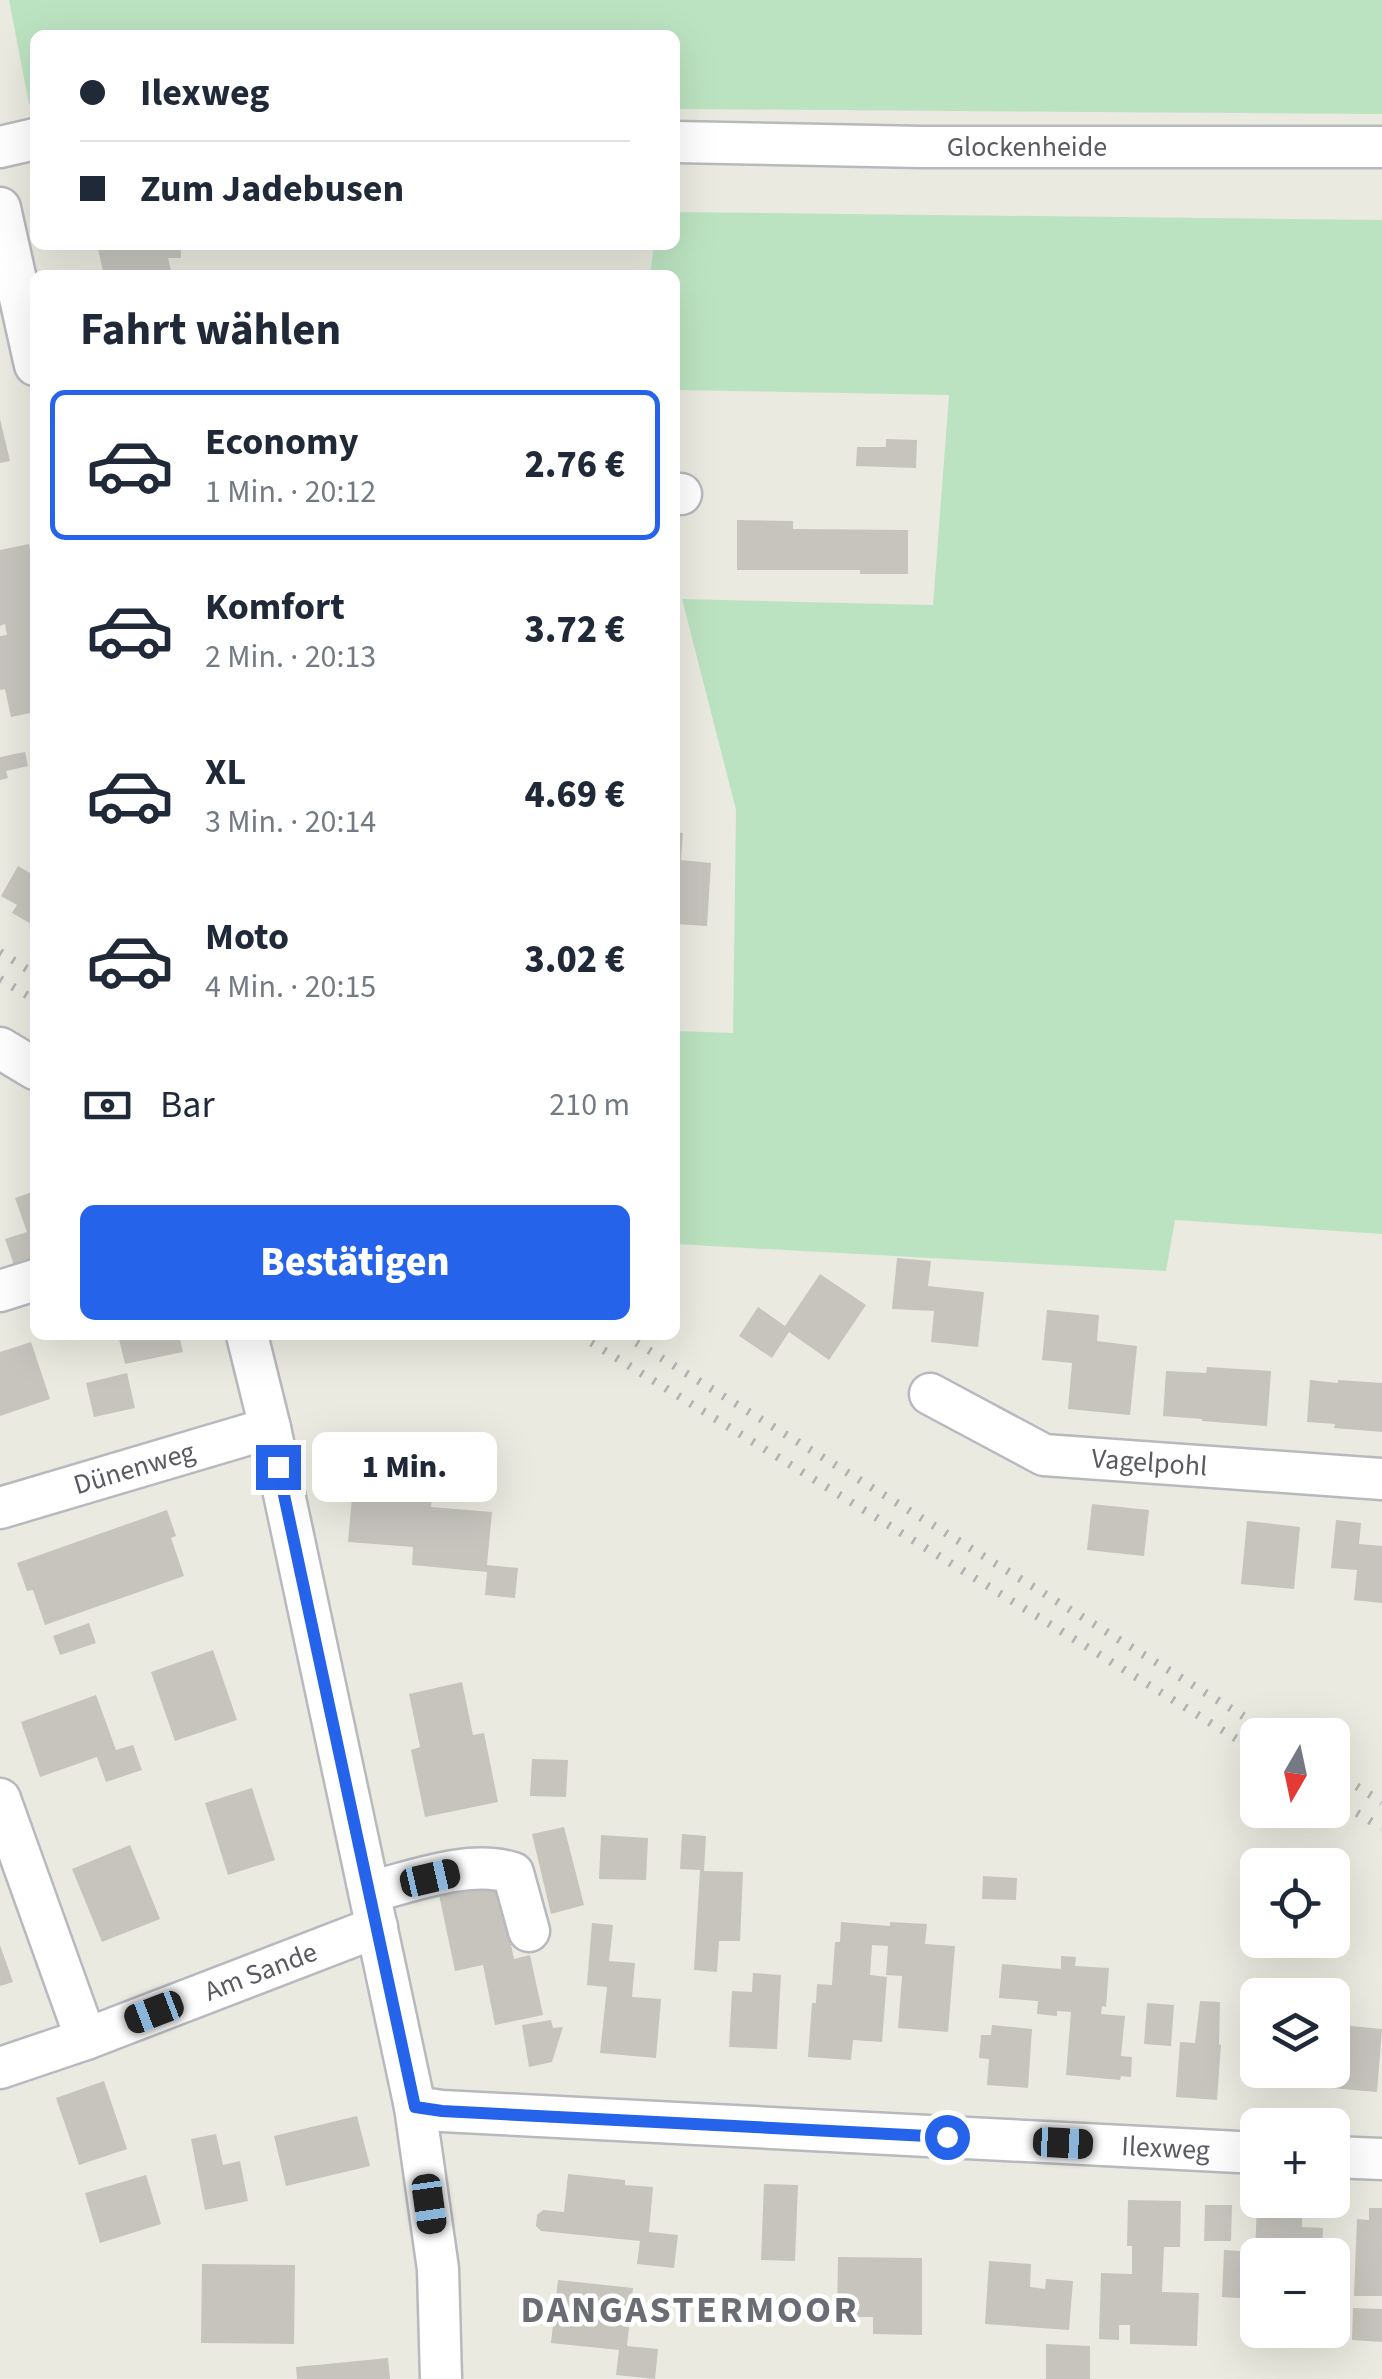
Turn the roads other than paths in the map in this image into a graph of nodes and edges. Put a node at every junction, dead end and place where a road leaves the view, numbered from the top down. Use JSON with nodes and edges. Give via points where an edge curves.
{"nodes":[{"id":1,"x":30,"y":140,"type":"edge"},
{"id":2,"x":680,"y":142,"type":"edge"},
{"id":3,"x":1382,"y":146,"type":"edge"},
{"id":4,"x":0,"y":147,"type":"edge"},
{"id":5,"x":0,"y":208,"type":"edge"},
{"id":6,"x":30,"y":343,"type":"edge"},
{"id":7,"x":0,"y":1048,"type":"edge"},
{"id":8,"x":30,"y":1066,"type":"edge"},
{"id":9,"x":30,"y":1282,"type":"edge"},
{"id":10,"x":0,"y":1291,"type":"edge"},
{"id":11,"x":248,"y":1340,"type":"edge"},
{"id":12,"x":930,"y":1394,"type":"dead end"},
{"id":13,"x":270,"y":1428,"type":"junction"},
{"id":14,"x":1382,"y":1480,"type":"edge"},
{"id":15,"x":0,"y":1508,"type":"edge"},
{"id":16,"x":0,"y":1799,"type":"edge"},
{"id":17,"x":373,"y":1910,"type":"junction"},
{"id":18,"x":529,"y":1931,"type":"dead end"},
{"id":19,"x":86,"y":2038,"type":"junction"},
{"id":20,"x":0,"y":2068,"type":"edge"},
{"id":21,"x":415,"y":2107,"type":"junction"},
{"id":22,"x":1240,"y":2152,"type":"edge"},
{"id":23,"x":1350,"y":2158,"type":"edge"},
{"id":24,"x":1382,"y":2159,"type":"edge"},
{"id":25,"x":441,"y":2379,"type":"edge"}],
"edges":[{"from":1,"to":4,"type":"street"},
{"from":2,"to":3,"type":"street","name":"Glockenheide"},
{"from":5,"to":6,"type":"street"},
{"from":7,"to":8,"type":"street"},
{"from":9,"to":10,"type":"street"},
{"from":11,"to":13,"type":"street"},
{"from":12,"to":14,"type":"street","name":"Vagelpohl","via":[[1044,1455]]},
{"from":13,"to":15,"type":"street","name":"Dünenweg"},
{"from":13,"to":17,"type":"street"},
{"from":16,"to":19,"type":"street"},
{"from":17,"to":18,"type":"street","name":"Am Sande","via":[[468,1869],[496,1867],[512,1872]]},
{"from":17,"to":19,"type":"street","name":"Am Sande"},
{"from":17,"to":21,"type":"street"},
{"from":19,"to":20,"type":"street","name":"Am Sande"},
{"from":21,"to":22,"type":"street","name":"Ilexweg"},
{"from":21,"to":25,"type":"street","via":[[438,2269]]},
{"from":23,"to":24,"type":"street"}]}
